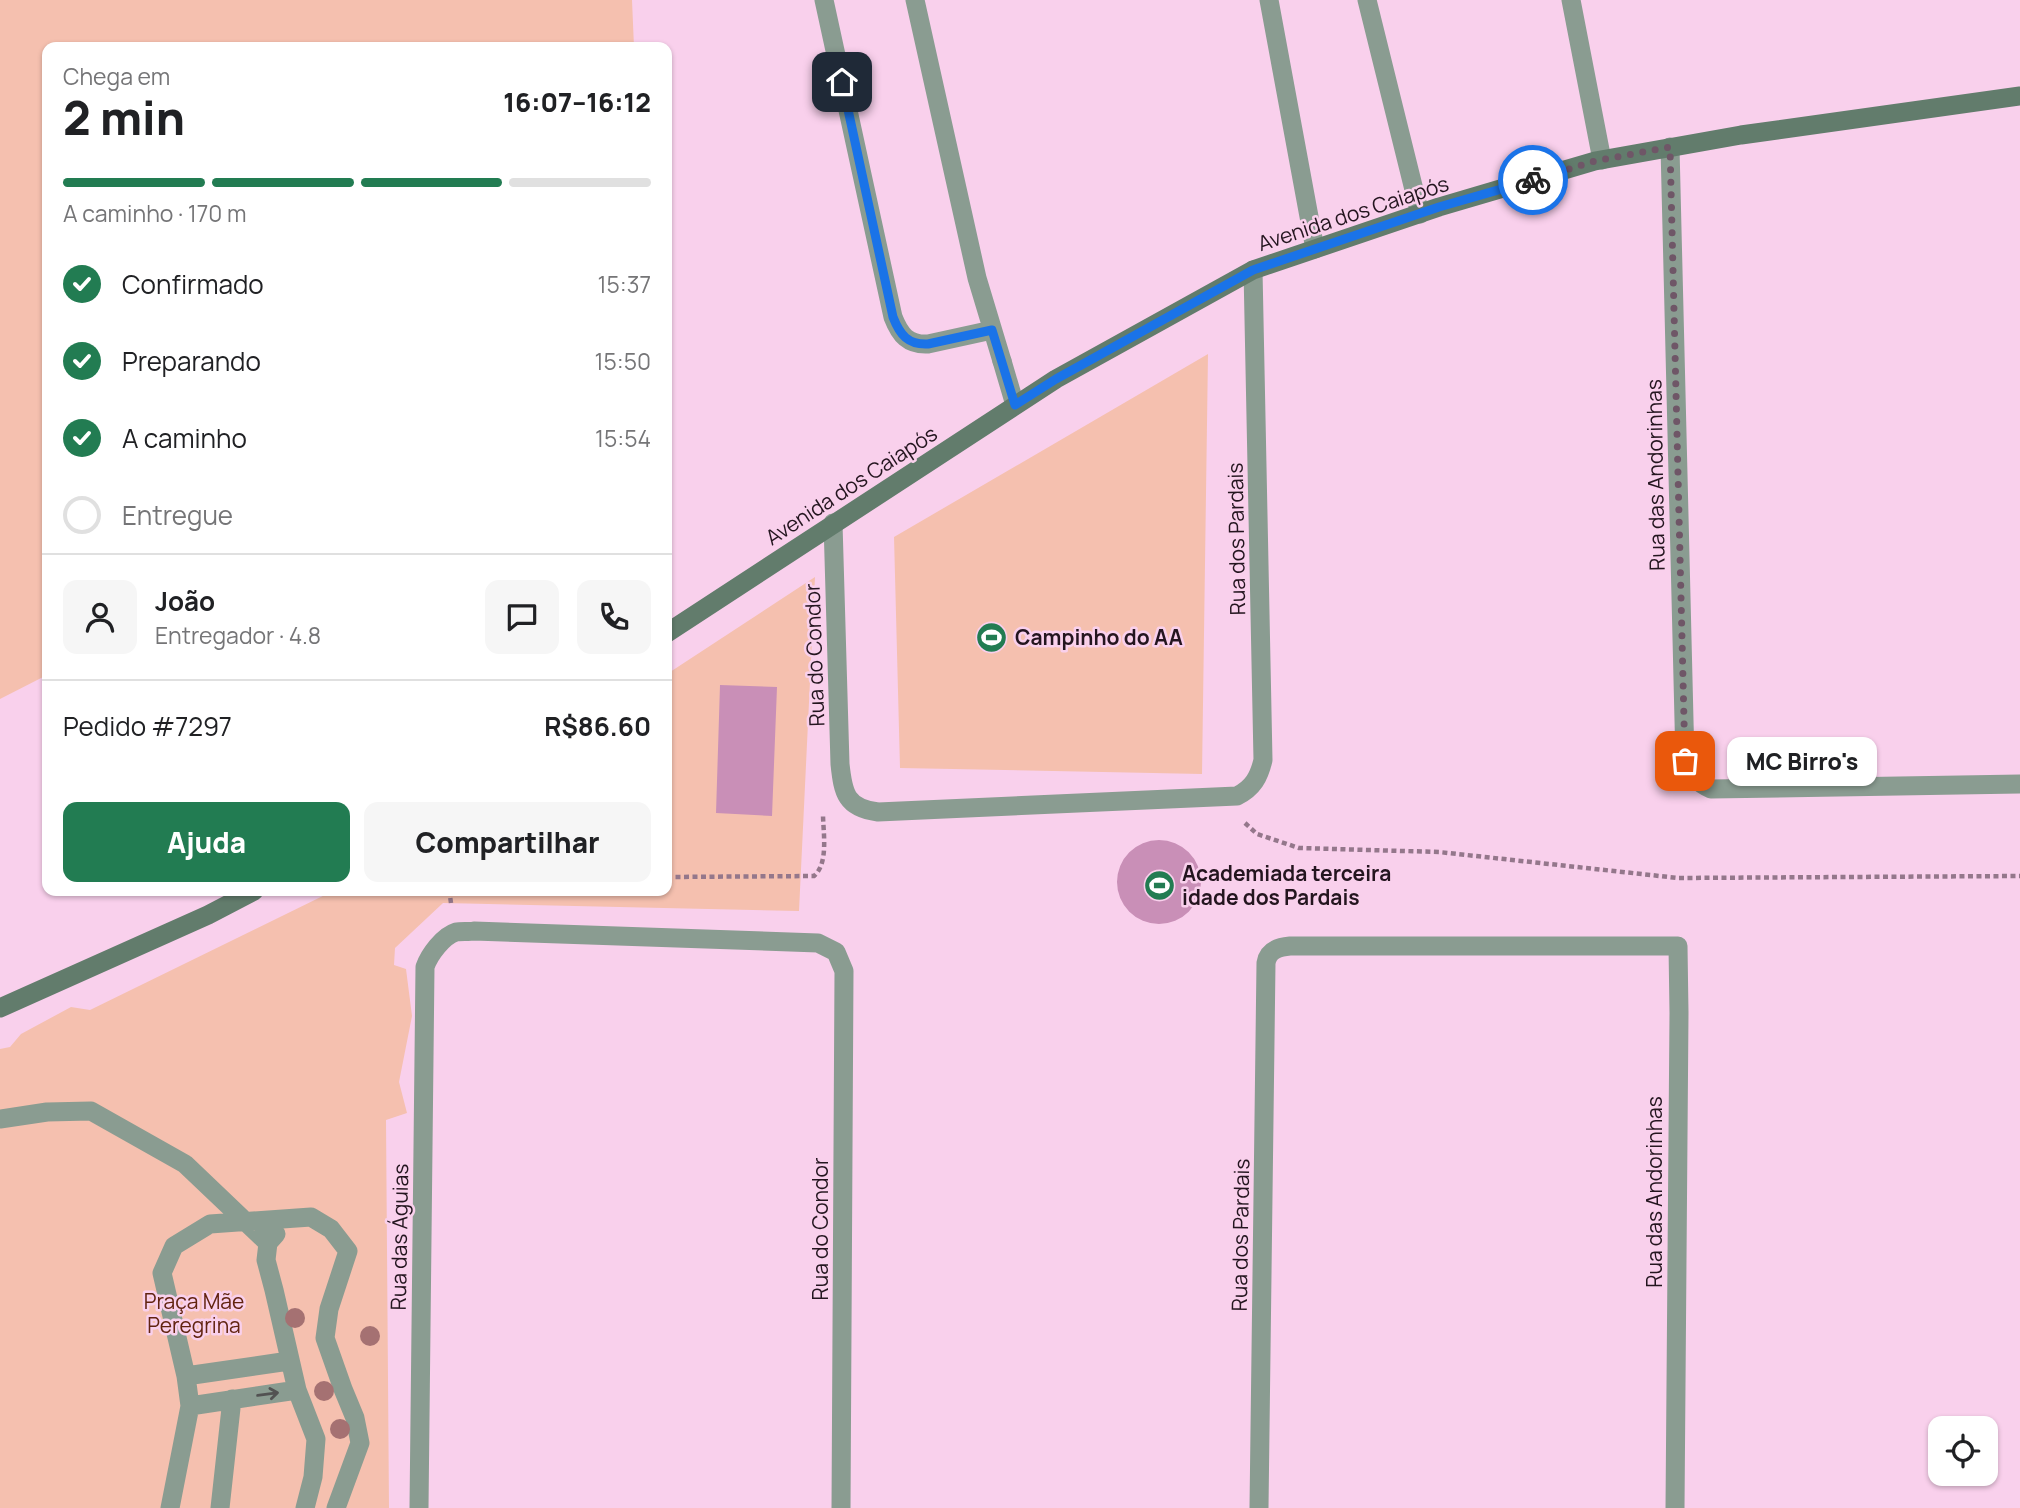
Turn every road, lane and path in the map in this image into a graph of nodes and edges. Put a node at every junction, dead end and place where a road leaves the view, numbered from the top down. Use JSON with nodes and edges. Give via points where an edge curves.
{"nodes":[{"id":1,"x":824,"y":0,"type":"edge"},
{"id":2,"x":915,"y":0,"type":"edge"},
{"id":3,"x":1269,"y":0,"type":"edge"},
{"id":4,"x":1367,"y":0,"type":"edge"},
{"id":5,"x":1571,"y":0,"type":"edge"},
{"id":6,"x":2020,"y":96,"type":"edge"},
{"id":7,"x":1670,"y":147,"type":"junction"},
{"id":8,"x":1602,"y":160,"type":"junction"},
{"id":9,"x":1420,"y":214,"type":"junction"},
{"id":10,"x":1315,"y":249,"type":"junction"},
{"id":11,"x":1253,"y":270,"type":"junction"},
{"id":12,"x":992,"y":330,"type":"junction"},
{"id":13,"x":1015,"y":405,"type":"junction"},
{"id":14,"x":833,"y":523,"type":"junction"},
{"id":15,"x":672,"y":630,"type":"edge"},
{"id":16,"x":2020,"y":784,"type":"edge"},
{"id":17,"x":842,"y":786,"type":"junction"},
{"id":18,"x":1237,"y":796,"type":"junction"},
{"id":19,"x":2020,"y":876,"type":"edge"},
{"id":20,"x":672,"y":877,"type":"edge"},
{"id":21,"x":244,"y":896,"type":"edge"},
{"id":22,"x":1266,"y":963,"type":"joint"},
{"id":23,"x":425,"y":967,"type":"joint"},
{"id":24,"x":0,"y":1008,"type":"edge"},
{"id":25,"x":0,"y":1119,"type":"edge"},
{"id":26,"x":287,"y":1219,"type":"junction"},
{"id":27,"x":247,"y":1221,"type":"junction"},
{"id":28,"x":268,"y":1243,"type":"junction"},
{"id":29,"x":289,"y":1361,"type":"junction"},
{"id":30,"x":186,"y":1376,"type":"junction"},
{"id":31,"x":297,"y":1390,"type":"junction"},
{"id":32,"x":232,"y":1399,"type":"junction"},
{"id":33,"x":190,"y":1406,"type":"junction"},
{"id":34,"x":170,"y":1508,"type":"edge"},
{"id":35,"x":220,"y":1508,"type":"edge"},
{"id":36,"x":305,"y":1508,"type":"edge"},
{"id":37,"x":336,"y":1508,"type":"edge"},
{"id":38,"x":419,"y":1508,"type":"edge"},
{"id":39,"x":841,"y":1508,"type":"edge"},
{"id":40,"x":1259,"y":1508,"type":"edge"},
{"id":41,"x":1675,"y":1508,"type":"edge"}],
"edges":[{"from":1,"to":12,"type":"street","via":[[898,331],[918,345]]},
{"from":2,"to":12,"type":"street"},
{"from":3,"to":10,"type":"street"},
{"from":4,"to":9,"type":"street"},
{"from":5,"to":8,"type":"street"},
{"from":6,"to":7,"type":"main road","name":"Avenida dos Caiapós"},
{"from":7,"to":8,"type":"main road","name":"Avenida dos Caiapós"},
{"from":7,"to":16,"type":"street","name":"Rua das Andorinhas","via":[[1685,761],[1693,777],[1712,789]]},
{"from":8,"to":9,"type":"main road","name":"Avenida dos Caiapós"},
{"from":9,"to":10,"type":"main road","name":"Avenida dos Caiapós"},
{"from":10,"to":11,"type":"main road","name":"Avenida dos Caiapós"},
{"from":11,"to":13,"type":"main road","name":"Avenida dos Caiapós"},
{"from":11,"to":18,"type":"street","name":"Rua dos Pardais","via":[[1263,760],[1255,782]]},
{"from":12,"to":13,"type":"street"},
{"from":13,"to":14,"type":"main road","name":"Avenida dos Caiapós"},
{"from":14,"to":15,"type":"main road","name":"Avenida dos Caiapós"},
{"from":14,"to":17,"type":"street","name":"Rua do Condor"},
{"from":17,"to":18,"type":"street","via":[[852,804],[878,812]]},
{"from":17,"to":20,"type":"path","via":[[826,793],[823,861],[814,876]]},
{"from":18,"to":19,"type":"path","via":[[1242,820],[1257,834],[1299,848],[1439,852],[1678,878]]},
{"from":21,"to":24,"type":"main road"},
{"from":22,"to":40,"type":"street","name":"Rua dos Pardais"},
{"from":22,"to":41,"type":"street","name":"Rua das Andorinhas","via":[[1272,952],[1290,946],[1678,946]]},
{"from":23,"to":38,"type":"street","name":"Rua das Águias"},
{"from":23,"to":39,"type":"street","name":"Rua do Condor","via":[[431,953],[451,935],[474,931],[818,943],[836,953],[844,971]]},
{"from":25,"to":27,"type":"street","via":[[91,1111],[185,1164]]},
{"from":26,"to":27,"type":"street"},
{"from":26,"to":28,"type":"street"},
{"from":26,"to":37,"type":"street","via":[[311,1217],[331,1230],[348,1251],[329,1309],[325,1338],[360,1443]]},
{"from":27,"to":28,"type":"street"},
{"from":27,"to":30,"type":"street","via":[[211,1224],[183,1240],[174,1246],[162,1273]]},
{"from":28,"to":29,"type":"street","via":[[266,1260]]},
{"from":29,"to":30,"type":"street"},
{"from":29,"to":31,"type":"street"},
{"from":30,"to":33,"type":"street"},
{"from":32,"to":31,"type":"street","one_way":true},
{"from":31,"to":36,"type":"street","via":[[316,1439]]},
{"from":32,"to":33,"type":"street"},
{"from":32,"to":35,"type":"street"},
{"from":33,"to":34,"type":"street"}]}
